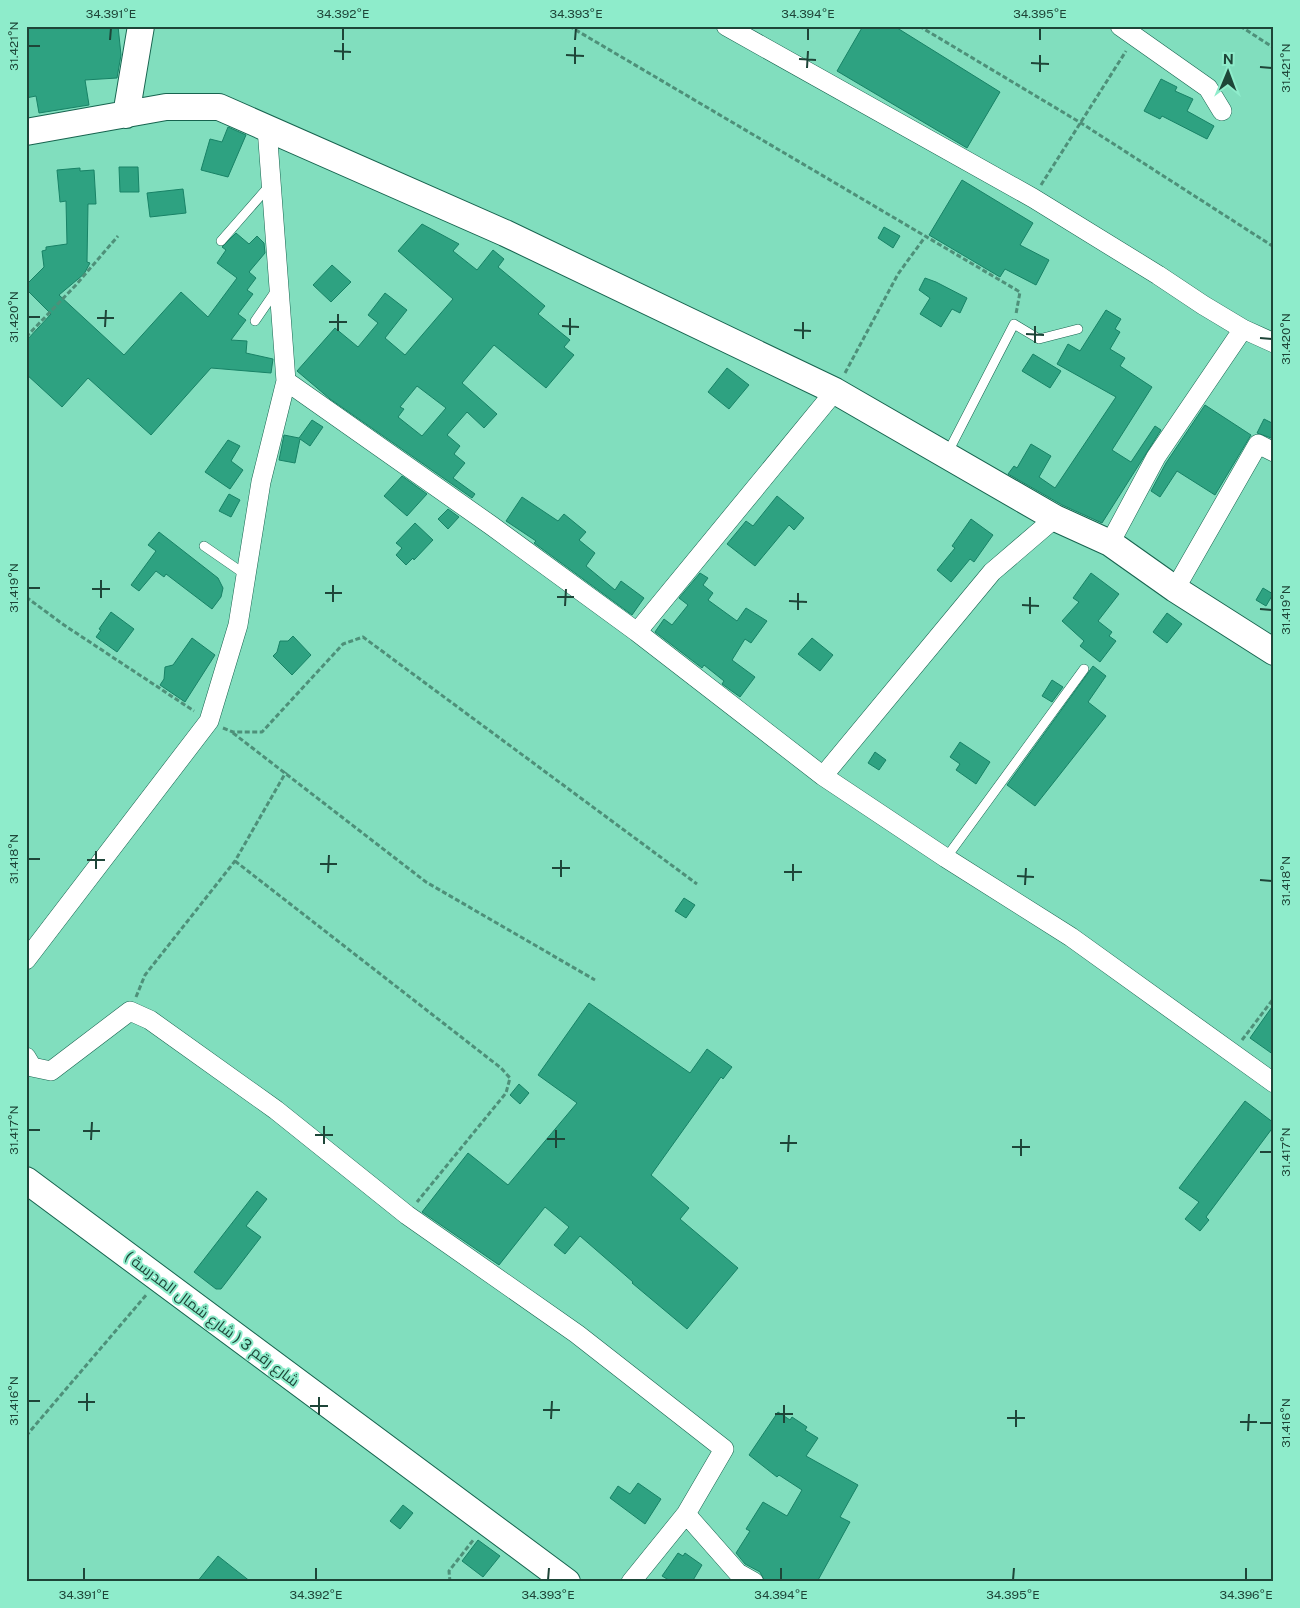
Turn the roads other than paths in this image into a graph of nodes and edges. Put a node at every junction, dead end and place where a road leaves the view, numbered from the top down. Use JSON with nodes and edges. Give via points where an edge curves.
{"nodes":[{"id":1,"x":141,"y":26,"type":"edge"},
{"id":2,"x":726,"y":26,"type":"edge"},
{"id":3,"x":1128,"y":31,"type":"edge"},
{"id":4,"x":1222,"y":111,"type":"dead end"},
{"id":5,"x":126,"y":114,"type":"junction"},
{"id":6,"x":267,"y":128,"type":"junction"},
{"id":7,"x":26,"y":132,"type":"edge"},
{"id":8,"x":272,"y":183,"type":"junction"},
{"id":9,"x":221,"y":241,"type":"dead end"},
{"id":10,"x":280,"y":285,"type":"junction"},
{"id":11,"x":255,"y":321,"type":"dead end"},
{"id":12,"x":1078,"y":329,"type":"dead end"},
{"id":13,"x":1243,"y":329,"type":"junction"},
{"id":14,"x":1274,"y":343,"type":"edge"},
{"id":15,"x":286,"y":381,"type":"junction"},
{"id":16,"x":835,"y":391,"type":"junction"},
{"id":17,"x":1274,"y":452,"type":"edge"},
{"id":18,"x":946,"y":455,"type":"junction"},
{"id":19,"x":1055,"y":518,"type":"junction"},
{"id":20,"x":1110,"y":543,"type":"junction"},
{"id":21,"x":204,"y":546,"type":"dead end"},
{"id":22,"x":246,"y":575,"type":"junction"},
{"id":23,"x":1175,"y":589,"type":"junction"},
{"id":24,"x":637,"y":632,"type":"junction"},
{"id":25,"x":1274,"y":652,"type":"edge"},
{"id":26,"x":1084,"y":669,"type":"dead end"},
{"id":27,"x":823,"y":776,"type":"junction"},
{"id":28,"x":946,"y":858,"type":"junction"},
{"id":29,"x":26,"y":960,"type":"edge"},
{"id":30,"x":26,"y":1057,"type":"edge"},
{"id":31,"x":1274,"y":1082,"type":"edge"},
{"id":32,"x":26,"y":1180,"type":"edge"},
{"id":33,"x":686,"y":1514,"type":"junction"},
{"id":34,"x":567,"y":1582,"type":"edge"},
{"id":35,"x":631,"y":1582,"type":"edge"},
{"id":36,"x":754,"y":1582,"type":"edge"}],
"edges":[{"from":1,"to":5,"type":"street"},
{"from":2,"to":13,"type":"street","via":[[1033,198]]},
{"from":3,"to":4,"type":"street","via":[[1208,88]]},
{"from":5,"to":6,"type":"street","via":[[166,107],[218,107]]},
{"from":5,"to":7,"type":"street"},
{"from":6,"to":8,"type":"street"},
{"from":6,"to":16,"type":"street","via":[[506,232]]},
{"from":8,"to":9,"type":"lane"},
{"from":8,"to":10,"type":"street"},
{"from":10,"to":11,"type":"lane"},
{"from":10,"to":15,"type":"street"},
{"from":12,"to":18,"type":"lane","via":[[1039,339],[1014,324]]},
{"from":13,"to":14,"type":"street"},
{"from":13,"to":20,"type":"street","via":[[1156,458]]},
{"from":15,"to":22,"type":"street","via":[[261,482]]},
{"from":15,"to":24,"type":"street"},
{"from":16,"to":18,"type":"street"},
{"from":16,"to":24,"type":"street"},
{"from":17,"to":23,"type":"street","via":[[1258,444]]},
{"from":18,"to":19,"type":"street"},
{"from":19,"to":20,"type":"street"},
{"from":19,"to":27,"type":"street","via":[[992,572]]},
{"from":20,"to":23,"type":"street"},
{"from":21,"to":22,"type":"lane"},
{"from":22,"to":29,"type":"street","via":[[238,625],[209,721]]},
{"from":23,"to":25,"type":"street"},
{"from":24,"to":27,"type":"street"},
{"from":26,"to":28,"type":"lane"},
{"from":27,"to":28,"type":"street"},
{"from":28,"to":31,"type":"street","via":[[1072,937]]},
{"from":30,"to":33,"type":"street","via":[[32,1067],[51,1071],[130,1011],[150,1020],[276,1110],[406,1215],[577,1334],[724,1449]]},
{"from":32,"to":34,"type":"street","name":"شارع رقم 3 ( شارع شمال المدرسة )"},
{"from":33,"to":35,"type":"street"},
{"from":33,"to":36,"type":"street","via":[[738,1572]]}]}
